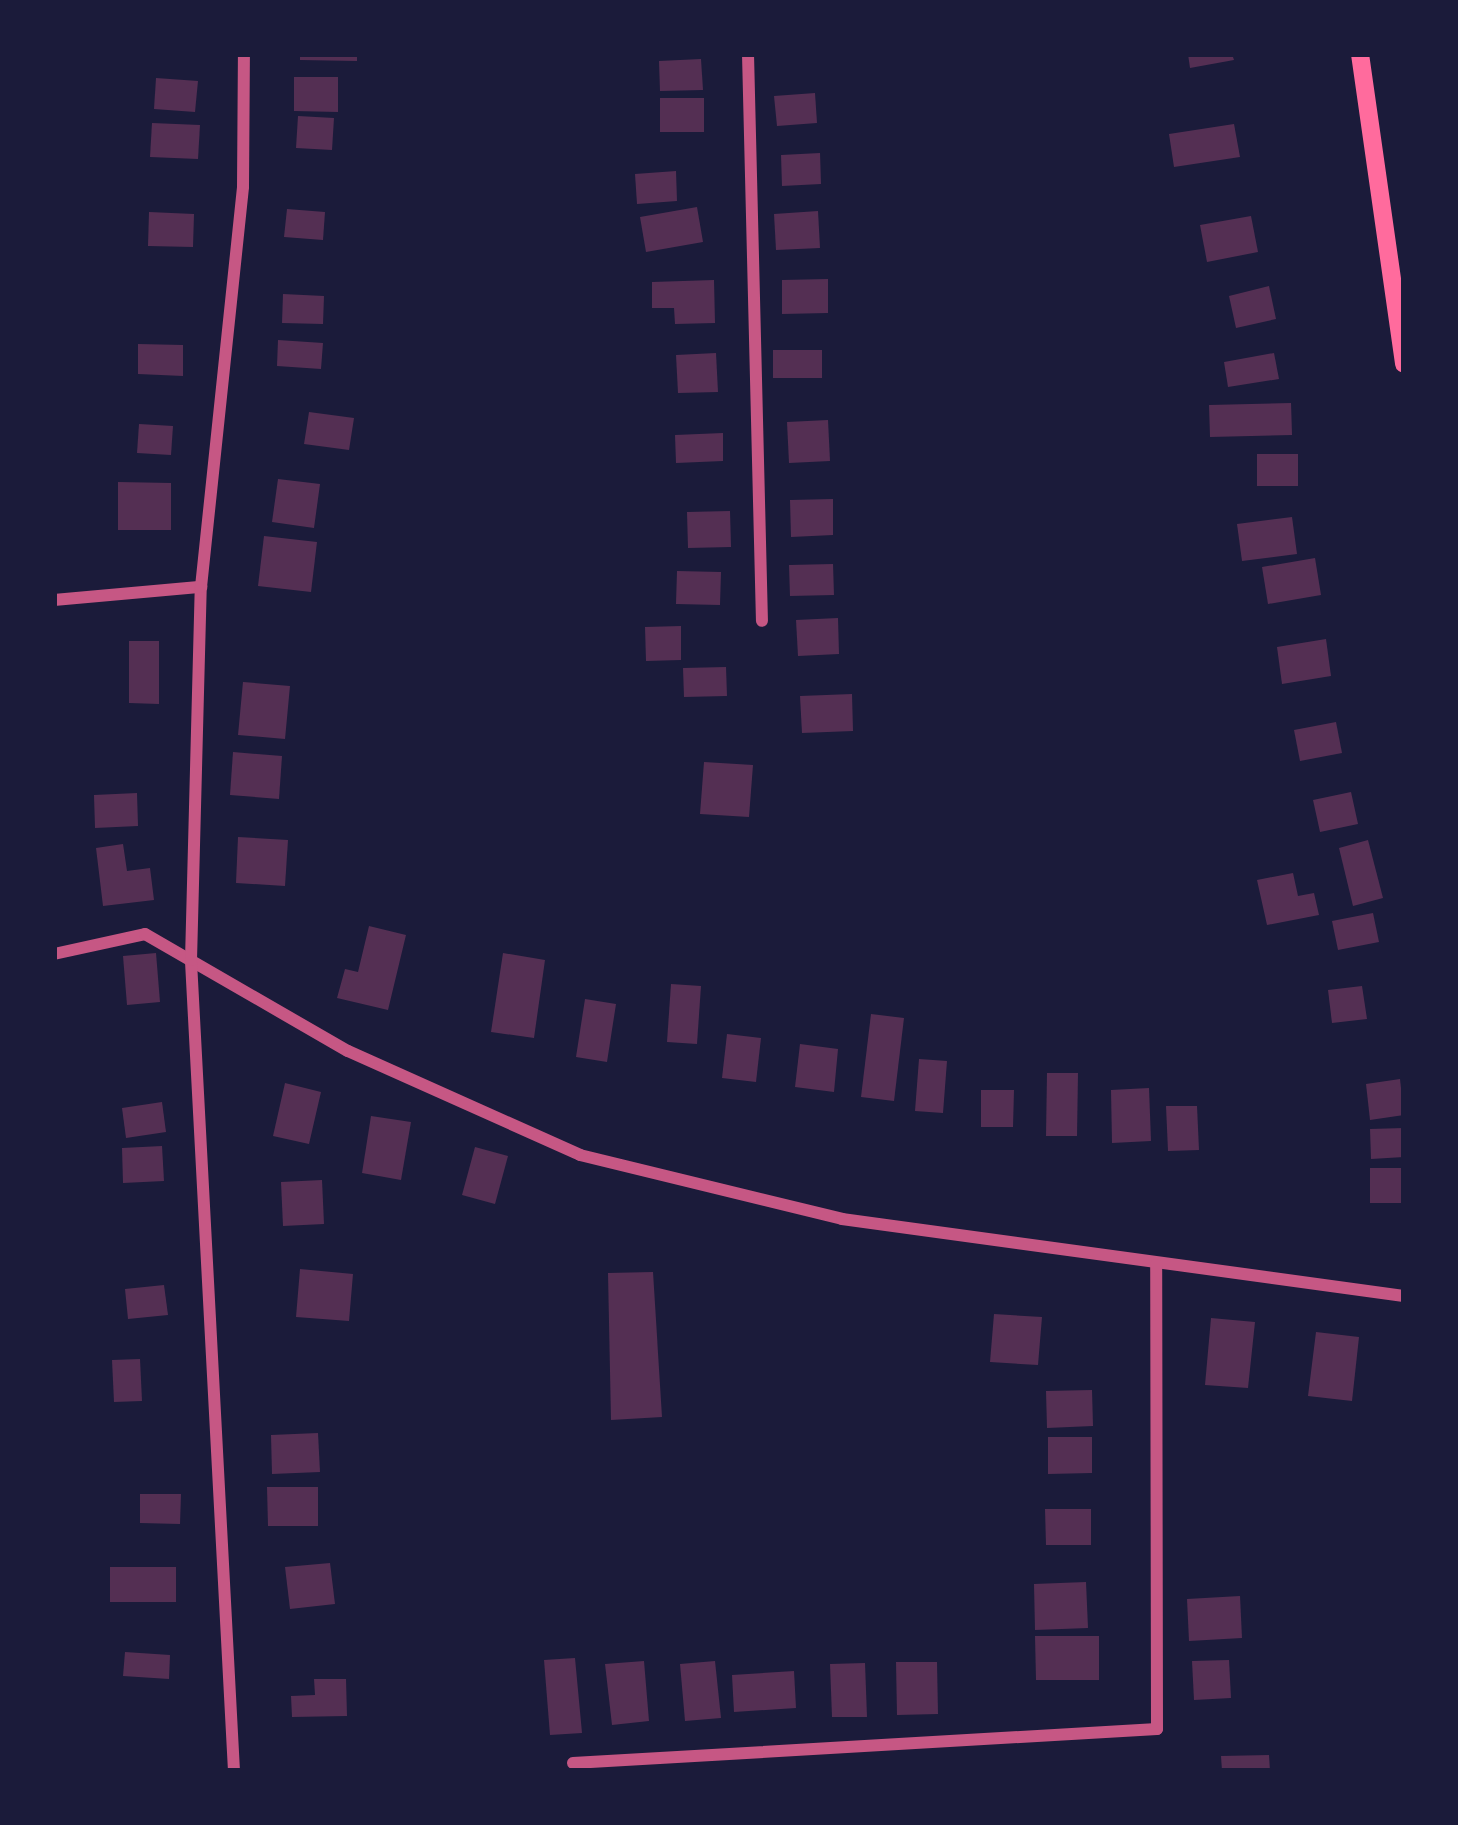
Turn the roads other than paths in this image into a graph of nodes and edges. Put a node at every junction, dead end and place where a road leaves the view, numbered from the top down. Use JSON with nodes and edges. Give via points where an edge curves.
{"nodes":[{"id":1,"x":244,"y":54,"type":"edge"},
{"id":2,"x":748,"y":54,"type":"edge"},
{"id":3,"x":1360,"y":54,"type":"edge"},
{"id":4,"x":1404,"y":364,"type":"edge"},
{"id":5,"x":201,"y":587,"type":"junction"},
{"id":6,"x":54,"y":600,"type":"edge"},
{"id":7,"x":763,"y":621,"type":"dead end"},
{"id":8,"x":54,"y":954,"type":"edge"},
{"id":9,"x":190,"y":960,"type":"junction"},
{"id":10,"x":1156,"y":1265,"type":"junction"},
{"id":11,"x":1404,"y":1296,"type":"edge"},
{"id":12,"x":573,"y":1762,"type":"dead end"},
{"id":13,"x":234,"y":1771,"type":"edge"}],
"edges":[{"from":1,"to":5,"type":"street","via":[[243,187]]},
{"from":2,"to":7,"type":"street"},
{"from":3,"to":4,"type":"main road"},
{"from":5,"to":6,"type":"street"},
{"from":5,"to":9,"type":"street"},
{"from":8,"to":9,"type":"street","via":[[145,934]]},
{"from":9,"to":10,"type":"street","via":[[348,1051],[580,1155],[842,1219]]},
{"from":9,"to":13,"type":"street"},
{"from":10,"to":11,"type":"street"},
{"from":10,"to":12,"type":"street","via":[[1157,1729]]}]}
